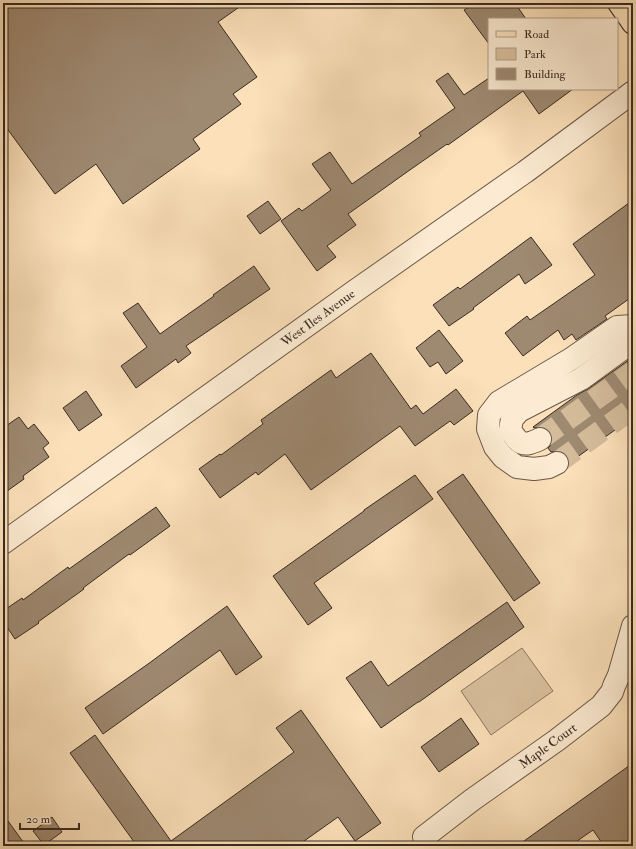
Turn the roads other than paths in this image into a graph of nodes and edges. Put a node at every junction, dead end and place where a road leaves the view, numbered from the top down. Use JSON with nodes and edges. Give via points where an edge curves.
{"nodes":[{"id":1,"x":619,"y":3,"type":"edge"},
{"id":2,"x":633,"y":23,"type":"edge"},
{"id":3,"x":633,"y":92,"type":"edge"},
{"id":4,"x":633,"y":326,"type":"edge"},
{"id":5,"x":633,"y":331,"type":"edge"},
{"id":6,"x":3,"y":543,"type":"edge"},
{"id":7,"x":633,"y":626,"type":"edge"},
{"id":8,"x":424,"y":837,"type":"dead end"}],
"edges":[{"from":1,"to":2,"type":"main road"},
{"from":3,"to":6,"type":"street","name":"West Iles Avenue","via":[[525,172]]},
{"from":4,"to":5,"type":"street","via":[[575,368],[505,411],[500,423],[501,435],[508,447],[522,456],[538,455],[548,451],[522,443],[515,438],[510,430],[512,419],[520,411],[580,379],[629,344]]},
{"from":7,"to":8,"type":"street","name":"Maple Court","via":[[619,675],[612,692],[601,706]]}]}
